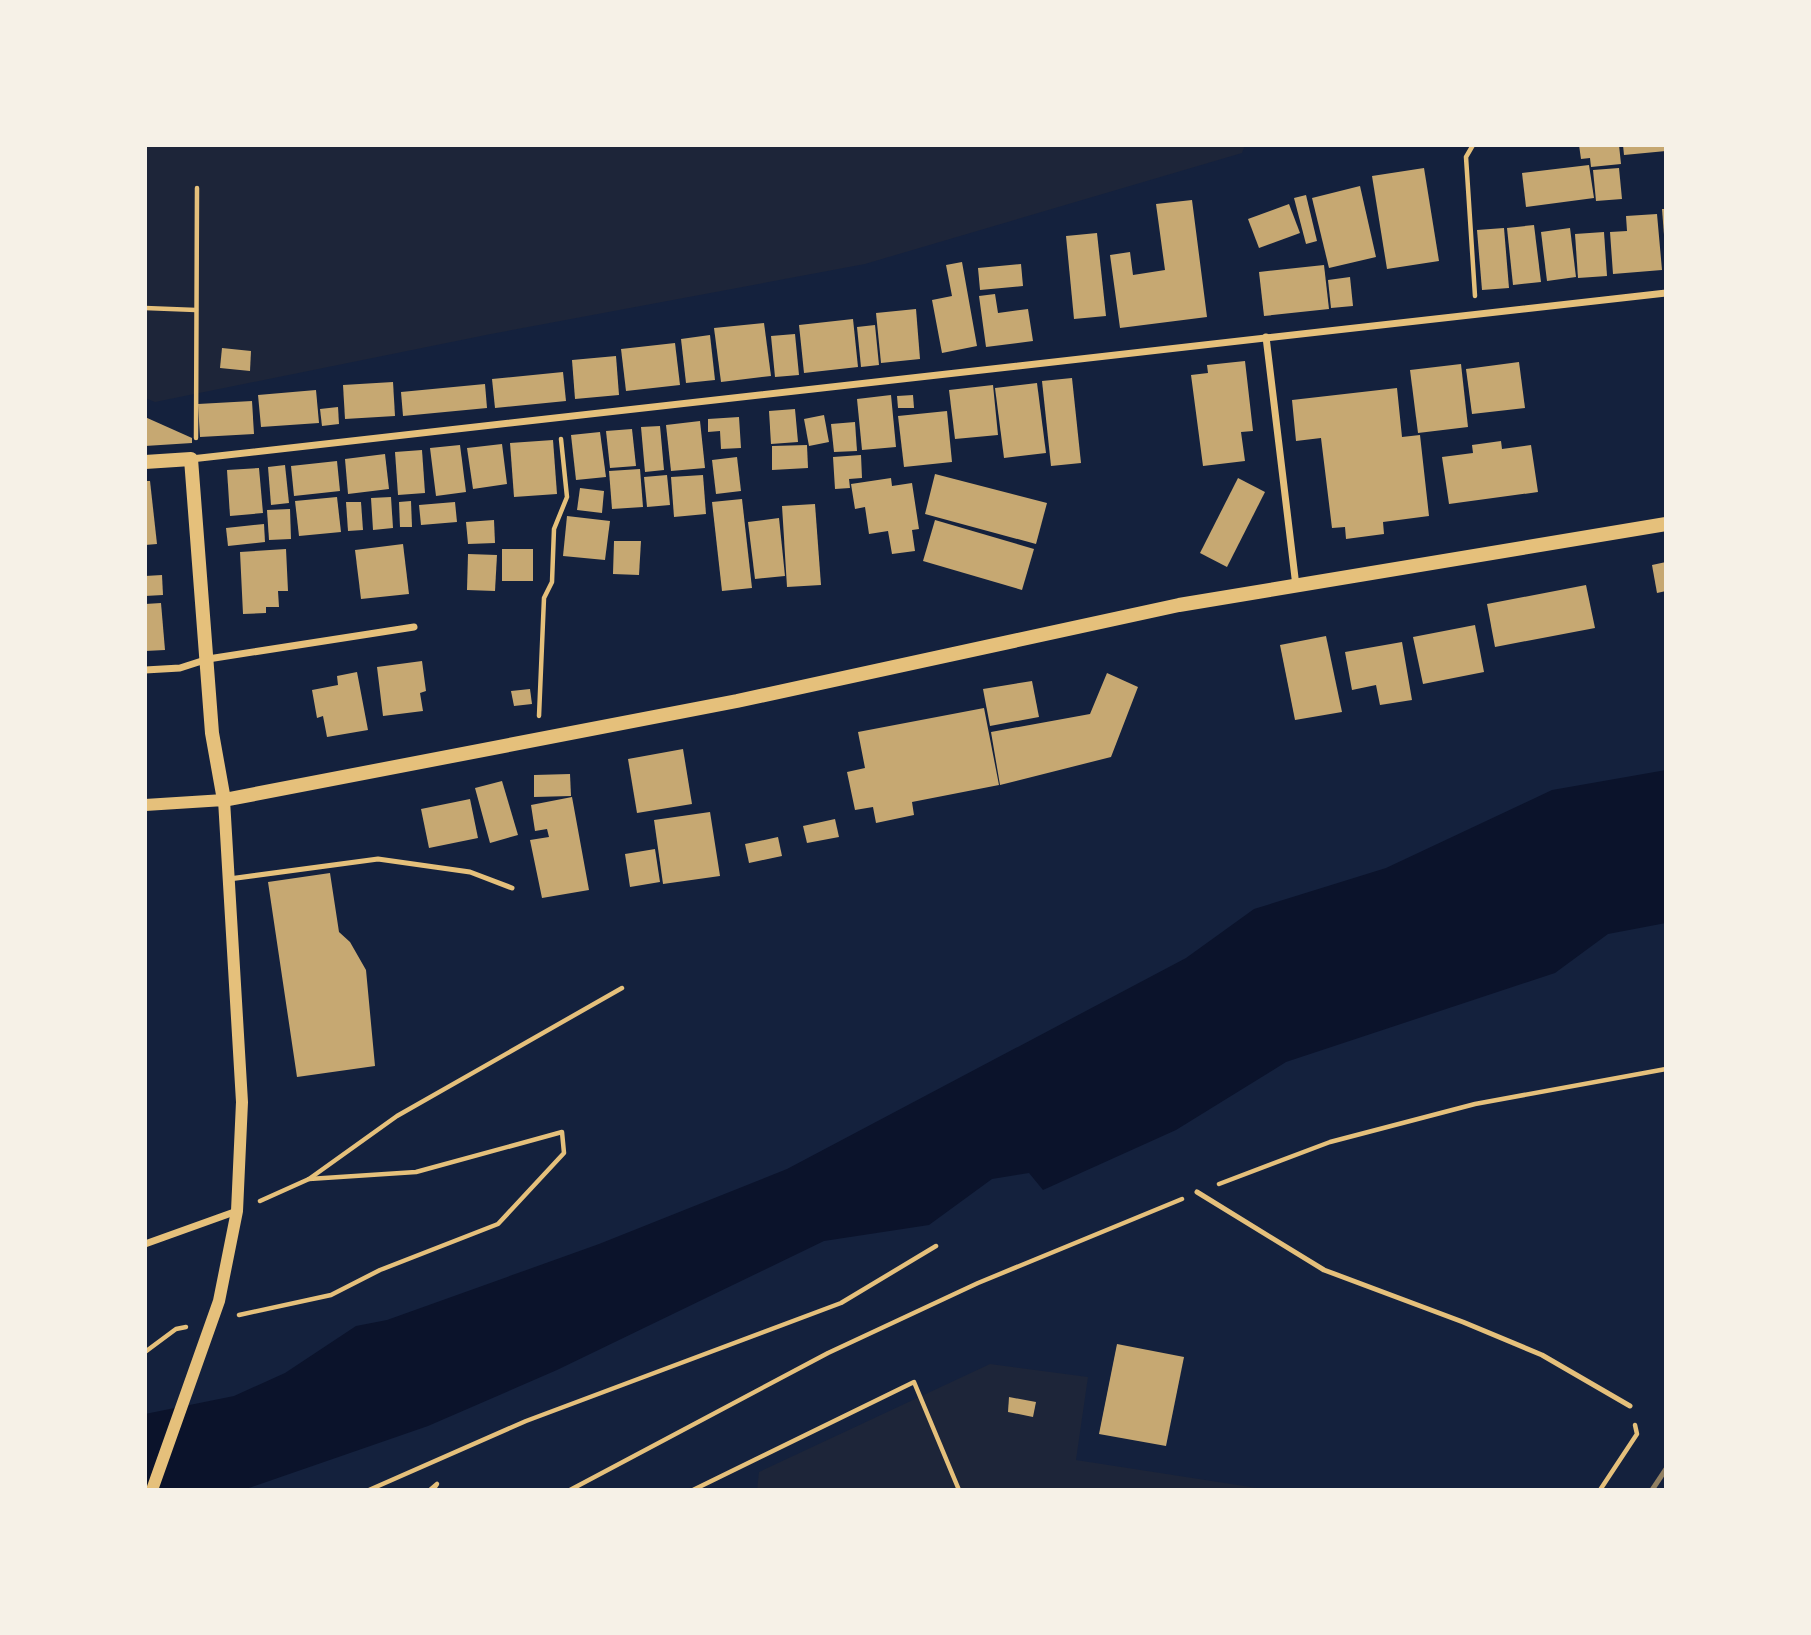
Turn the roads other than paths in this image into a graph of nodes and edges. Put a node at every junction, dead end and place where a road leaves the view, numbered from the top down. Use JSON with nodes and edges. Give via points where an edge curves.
{"nodes":[{"id":1,"x":1666,"y":293,"type":"edge"},
{"id":2,"x":1266,"y":337,"type":"junction"},
{"id":3,"x":191,"y":459,"type":"junction"},
{"id":4,"x":145,"y":462,"type":"edge"},
{"id":5,"x":1666,"y":524,"type":"edge"},
{"id":6,"x":1296,"y":586,"type":"junction"},
{"id":7,"x":414,"y":627,"type":"dead end"},
{"id":8,"x":208,"y":659,"type":"junction"},
{"id":9,"x":145,"y":670,"type":"edge"},
{"id":10,"x":225,"y":800,"type":"junction"},
{"id":11,"x":145,"y":806,"type":"edge"},
{"id":12,"x":229,"y":879,"type":"junction"},
{"id":13,"x":512,"y":888,"type":"dead end"},
{"id":14,"x":1197,"y":1192,"type":"road end"},
{"id":15,"x":237,"y":1211,"type":"junction"},
{"id":16,"x":145,"y":1244,"type":"edge"},
{"id":17,"x":1630,"y":1406,"type":"road end"},
{"id":18,"x":152,"y":1490,"type":"edge"}],
"edges":[{"from":1,"to":2,"type":"street"},
{"from":2,"to":3,"type":"street"},
{"from":2,"to":6,"type":"street"},
{"from":3,"to":4,"type":"main road"},
{"from":3,"to":8,"type":"main road"},
{"from":5,"to":6,"type":"main road"},
{"from":6,"to":10,"type":"main road","via":[[1179,605],[750,698]]},
{"from":7,"to":8,"type":"street"},
{"from":8,"to":9,"type":"street","via":[[180,668]]},
{"from":8,"to":10,"type":"main road","via":[[212,733]]},
{"from":10,"to":11,"type":"street"},
{"from":10,"to":12,"type":"street"},
{"from":12,"to":13,"type":"lane","via":[[378,859],[470,872]]},
{"from":12,"to":15,"type":"street","via":[[242,1102]]},
{"from":14,"to":17,"type":"lane","via":[[1324,1270],[1542,1355]]},
{"from":15,"to":16,"type":"street"},
{"from":15,"to":18,"type":"street","via":[[219,1301]]}]}
